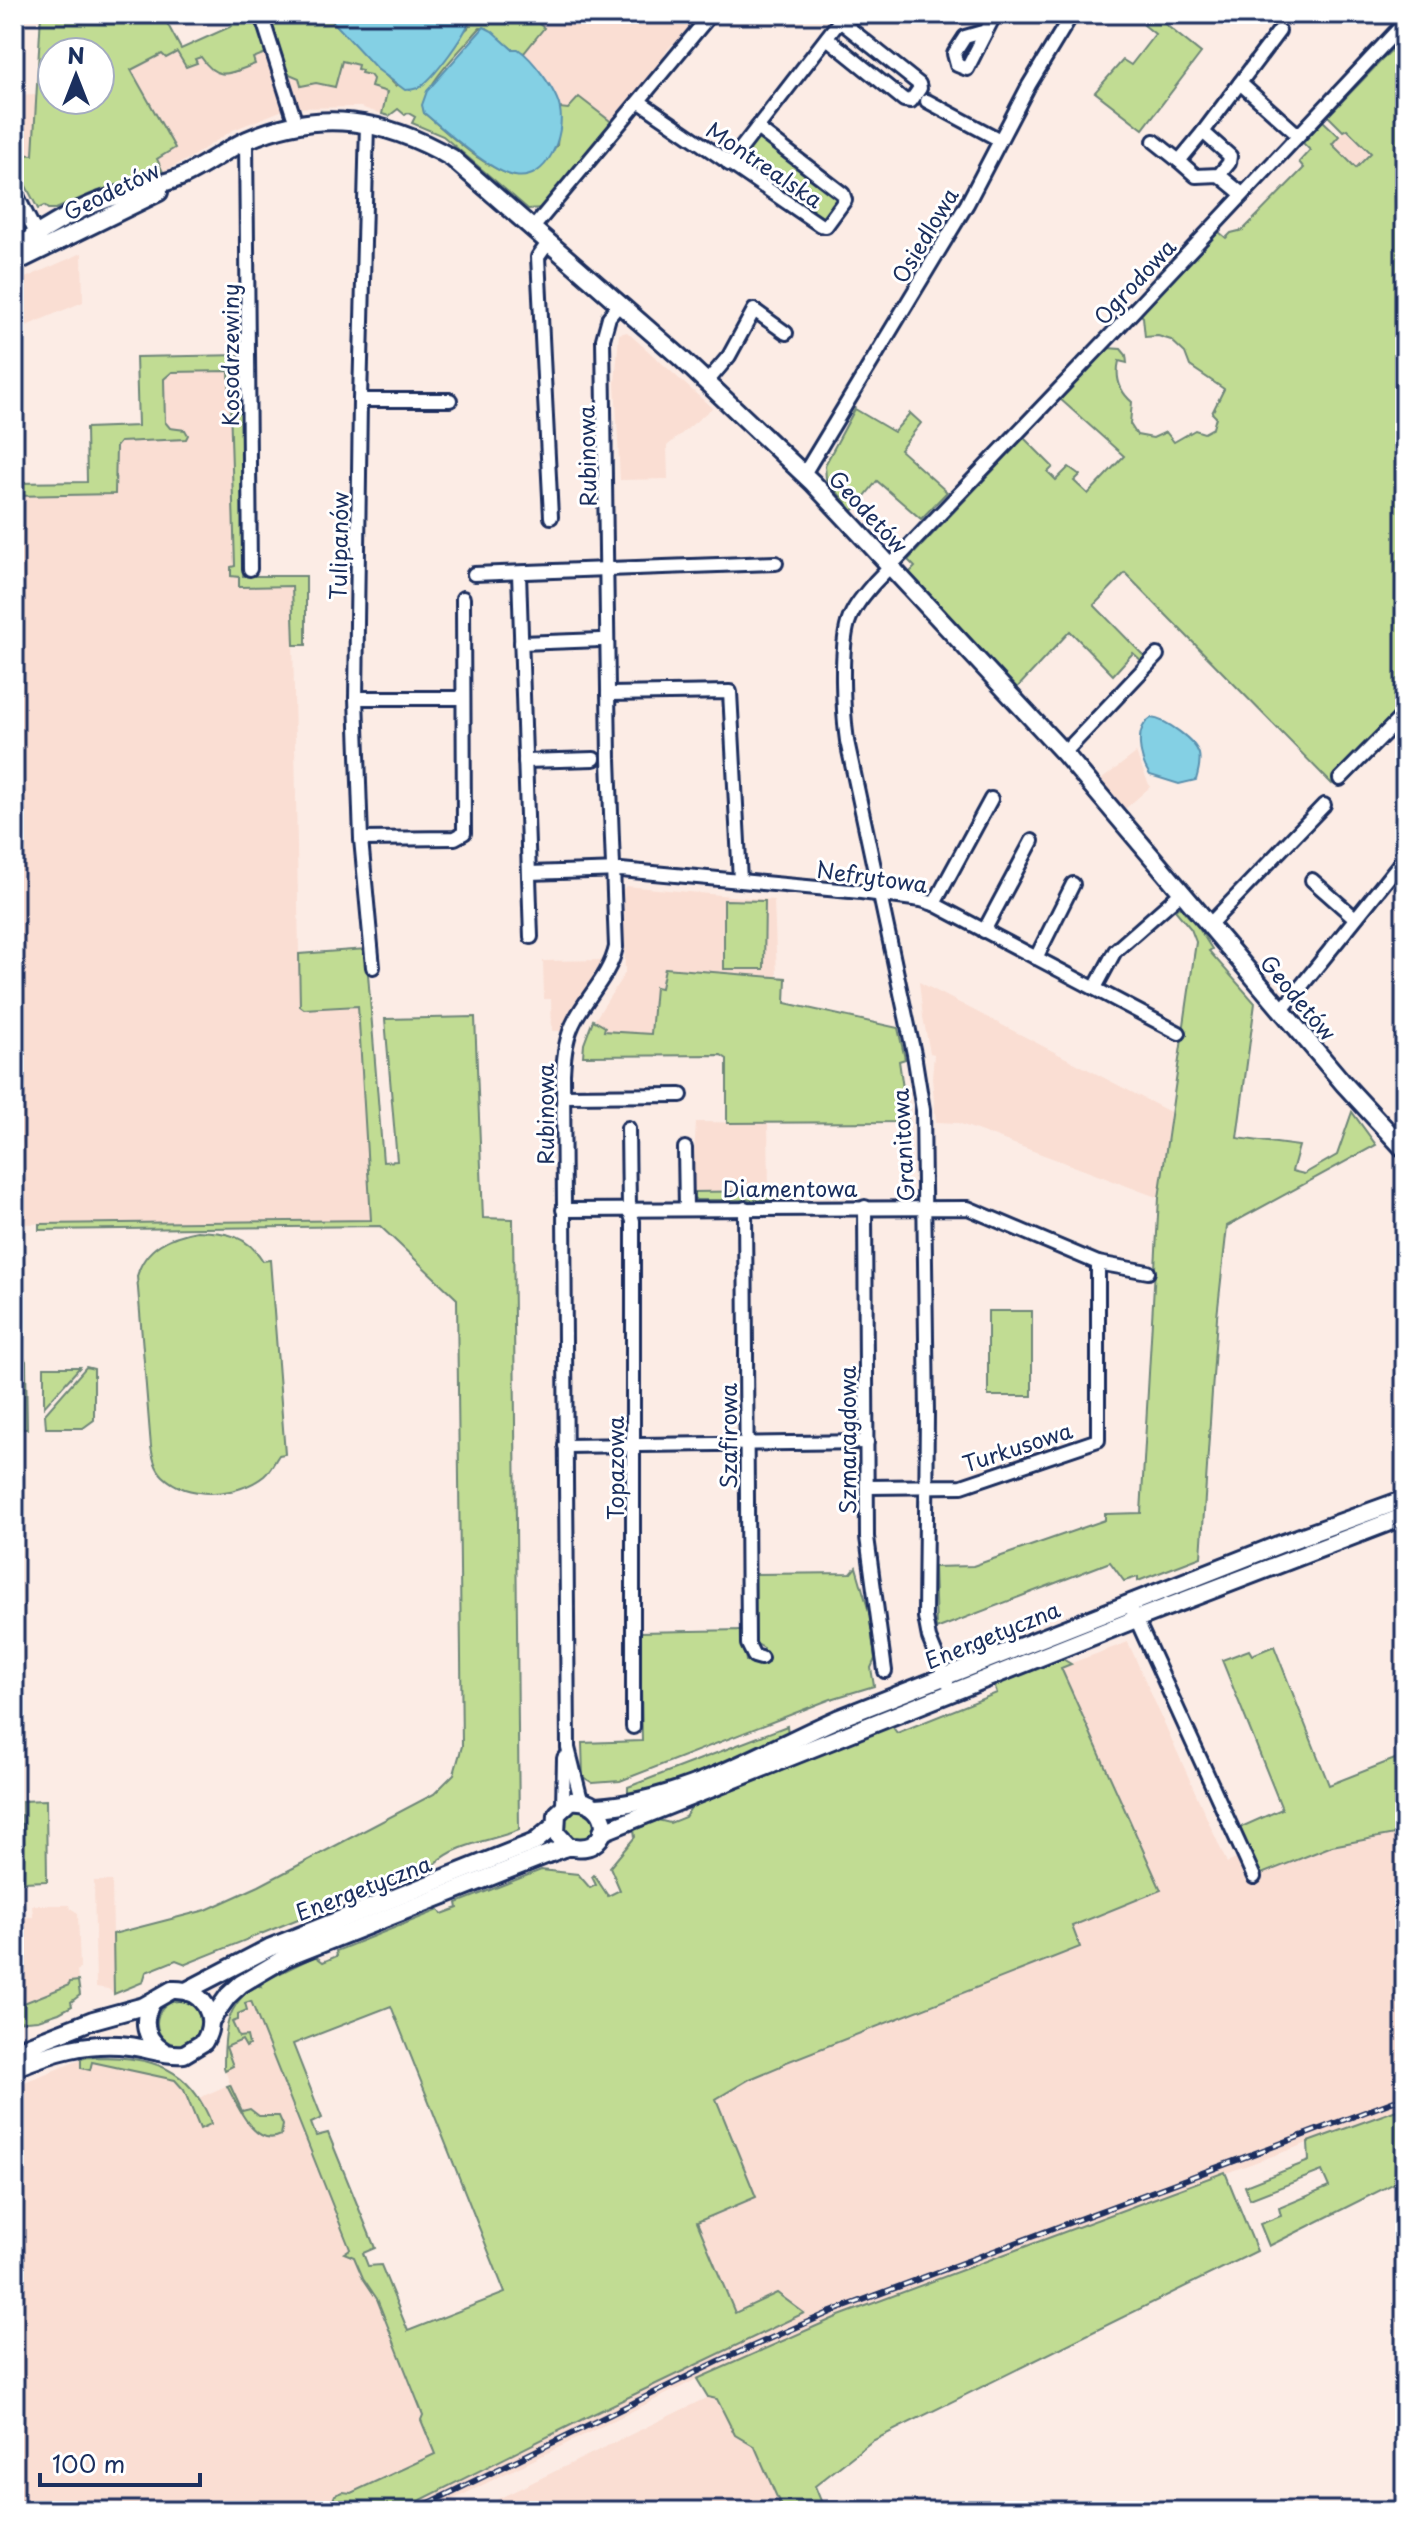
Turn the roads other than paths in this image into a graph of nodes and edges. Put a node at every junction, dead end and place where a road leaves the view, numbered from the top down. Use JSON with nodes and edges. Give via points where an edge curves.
{"nodes":[{"id":1,"x":261,"y":14,"type":"edge"},
{"id":2,"x":711,"y":14,"type":"edge"},
{"id":3,"x":995,"y":14,"type":"edge"},
{"id":4,"x":1072,"y":14,"type":"edge"},
{"id":5,"x":842,"y":18,"type":"edge"},
{"id":6,"x":1405,"y":22,"type":"edge"},
{"id":7,"x":1279,"y":31,"type":"dead end"},
{"id":8,"x":827,"y":38,"type":"junction"},
{"id":9,"x":967,"y":69,"type":"dead end"},
{"id":10,"x":1240,"y":83,"type":"junction"},
{"id":11,"x":927,"y":101,"type":"dead end"},
{"id":12,"x":640,"y":102,"type":"junction"},
{"id":13,"x":296,"y":124,"type":"junction"},
{"id":14,"x":367,"y":124,"type":"junction"},
{"id":15,"x":757,"y":128,"type":"junction"},
{"id":16,"x":1203,"y":132,"type":"junction"},
{"id":17,"x":1298,"y":135,"type":"junction"},
{"id":18,"x":246,"y":140,"type":"junction"},
{"id":19,"x":1000,"y":140,"type":"junction"},
{"id":20,"x":1154,"y":141,"type":"dead end"},
{"id":21,"x":1179,"y":161,"type":"junction"},
{"id":22,"x":729,"y":164,"type":"junction"},
{"id":23,"x":1219,"y":175,"type":"junction"},
{"id":24,"x":14,"y":190,"type":"edge"},
{"id":25,"x":1242,"y":194,"type":"junction"},
{"id":26,"x":533,"y":228,"type":"junction"},
{"id":27,"x":40,"y":241,"type":"junction"},
{"id":28,"x":548,"y":243,"type":"junction"},
{"id":29,"x":14,"y":248,"type":"edge"},
{"id":30,"x":14,"y":263,"type":"edge"},
{"id":31,"x":618,"y":306,"type":"junction"},
{"id":32,"x":786,"y":333,"type":"dead end"},
{"id":33,"x":706,"y":383,"type":"junction"},
{"id":34,"x":360,"y":400,"type":"junction"},
{"id":35,"x":450,"y":400,"type":"dead end"},
{"id":36,"x":804,"y":474,"type":"junction"},
{"id":37,"x":551,"y":517,"type":"dead end"},
{"id":38,"x":776,"y":563,"type":"dead end"},
{"id":39,"x":891,"y":565,"type":"junction"},
{"id":40,"x":608,"y":568,"type":"junction"},
{"id":41,"x":250,"y":569,"type":"dead end"},
{"id":42,"x":519,"y":573,"type":"junction"},
{"id":43,"x":474,"y":574,"type":"dead end"},
{"id":44,"x":463,"y":598,"type":"dead end"},
{"id":45,"x":601,"y":640,"type":"dead end"},
{"id":46,"x":521,"y":643,"type":"junction"},
{"id":47,"x":1157,"y":655,"type":"dead end"},
{"id":48,"x":608,"y":694,"type":"junction"},
{"id":49,"x":356,"y":698,"type":"junction"},
{"id":50,"x":463,"y":698,"type":"junction"},
{"id":51,"x":1405,"y":713,"type":"edge"},
{"id":52,"x":1064,"y":753,"type":"junction"},
{"id":53,"x":594,"y":759,"type":"dead end"},
{"id":54,"x":525,"y":761,"type":"junction"},
{"id":55,"x":1340,"y":779,"type":"dead end"},
{"id":56,"x":991,"y":799,"type":"dead end"},
{"id":57,"x":1324,"y":805,"type":"dead end"},
{"id":58,"x":361,"y":839,"type":"junction"},
{"id":59,"x":1032,"y":841,"type":"dead end"},
{"id":60,"x":1405,"y":857,"type":"edge"},
{"id":61,"x":613,"y":870,"type":"junction"},
{"id":62,"x":529,"y":873,"type":"junction"},
{"id":63,"x":740,"y":880,"type":"junction"},
{"id":64,"x":1312,"y":880,"type":"dead end"},
{"id":65,"x":1073,"y":884,"type":"dead end"},
{"id":66,"x":1182,"y":892,"type":"junction"},
{"id":67,"x":881,"y":895,"type":"junction"},
{"id":68,"x":934,"y":904,"type":"junction"},
{"id":69,"x":1355,"y":918,"type":"junction"},
{"id":70,"x":1210,"y":924,"type":"junction"},
{"id":71,"x":984,"y":931,"type":"junction"},
{"id":72,"x":531,"y":937,"type":"dead end"},
{"id":73,"x":1036,"y":958,"type":"junction"},
{"id":74,"x":373,"y":967,"type":"dead end"},
{"id":75,"x":1095,"y":988,"type":"junction"},
{"id":76,"x":1282,"y":1010,"type":"junction"},
{"id":77,"x":1179,"y":1033,"type":"dead end"},
{"id":78,"x":681,"y":1095,"type":"dead end"},
{"id":79,"x":563,"y":1096,"type":"junction"},
{"id":80,"x":628,"y":1128,"type":"dead end"},
{"id":81,"x":685,"y":1148,"type":"dead end"},
{"id":82,"x":1405,"y":1150,"type":"edge"},
{"id":83,"x":865,"y":1207,"type":"junction"},
{"id":84,"x":925,"y":1207,"type":"junction"},
{"id":85,"x":686,"y":1208,"type":"junction"},
{"id":86,"x":745,"y":1208,"type":"junction"},
{"id":87,"x":629,"y":1209,"type":"junction"},
{"id":88,"x":563,"y":1210,"type":"junction"},
{"id":89,"x":1098,"y":1263,"type":"junction"},
{"id":90,"x":1148,"y":1272,"type":"dead end"},
{"id":91,"x":747,"y":1442,"type":"junction"},
{"id":92,"x":867,"y":1442,"type":"junction"},
{"id":93,"x":634,"y":1445,"type":"junction"},
{"id":94,"x":565,"y":1446,"type":"junction"},
{"id":95,"x":867,"y":1487,"type":"junction"},
{"id":96,"x":926,"y":1487,"type":"junction"},
{"id":97,"x":1405,"y":1499,"type":"edge"},
{"id":98,"x":1405,"y":1516,"type":"edge"},
{"id":99,"x":1133,"y":1611,"type":"junction"},
{"id":100,"x":761,"y":1658,"type":"dead end"},
{"id":101,"x":885,"y":1671,"type":"dead end"},
{"id":102,"x":945,"y":1677,"type":"junction"},
{"id":103,"x":952,"y":1694,"type":"junction"},
{"id":104,"x":633,"y":1727,"type":"dead end"},
{"id":105,"x":568,"y":1748,"type":"junction"},
{"id":106,"x":588,"y":1804,"type":"junction"},
{"id":107,"x":563,"y":1806,"type":"junction"},
{"id":108,"x":554,"y":1826,"type":"junction"},
{"id":109,"x":602,"y":1832,"type":"junction"},
{"id":110,"x":569,"y":1847,"type":"junction"},
{"id":111,"x":1254,"y":1877,"type":"dead end"},
{"id":112,"x":188,"y":1990,"type":"junction"},
{"id":113,"x":152,"y":2002,"type":"junction"},
{"id":114,"x":211,"y":2020,"type":"junction"},
{"id":115,"x":14,"y":2051,"type":"edge"},
{"id":116,"x":168,"y":2054,"type":"junction"},
{"id":117,"x":14,"y":2068,"type":"edge"}],
"edges":[{"from":1,"to":13,"type":"street"},
{"from":2,"to":12,"type":"street"},
{"from":3,"to":9,"type":"street","via":[[986,31],[965,37],[954,54],[954,61]]},
{"from":4,"to":19,"type":"street","name":"Osiedlowa"},
{"from":5,"to":8,"type":"street"},
{"from":5,"to":8,"type":"street","via":[[919,84],[916,96],[904,100]]},
{"from":6,"to":17,"type":"street","name":"Ogrodowa"},
{"from":7,"to":10,"type":"street"},
{"from":8,"to":15,"type":"street"},
{"from":10,"to":16,"type":"street"},
{"from":10,"to":17,"type":"street"},
{"from":11,"to":19,"type":"street"},
{"from":12,"to":22,"type":"street","name":"Montrealska"},
{"from":12,"to":26,"type":"street"},
{"from":13,"to":14,"type":"street","name":"Geodetów"},
{"from":13,"to":18,"type":"street","name":"Geodetów"},
{"from":14,"to":26,"type":"street","name":"Geodetów","via":[[413,137],[452,158]]},
{"from":14,"to":34,"type":"street","name":"Tulipanów"},
{"from":15,"to":22,"type":"street"},
{"from":15,"to":22,"type":"street","name":"Montrealska","via":[[843,194],[837,214],[823,227]]},
{"from":16,"to":21,"type":"street"},
{"from":16,"to":23,"type":"street","via":[[1230,156]]},
{"from":17,"to":25,"type":"street","name":"Ogrodowa"},
{"from":18,"to":27,"type":"street","name":"Geodetów","via":[[173,185]]},
{"from":18,"to":41,"type":"street","name":"Kosodrzewiny"},
{"from":19,"to":36,"type":"street","name":"Osiedlowa"},
{"from":20,"to":21,"type":"street"},
{"from":21,"to":23,"type":"street","via":[[1196,176]]},
{"from":23,"to":25,"type":"street"},
{"from":24,"to":27,"type":"street"},
{"from":25,"to":39,"type":"street","name":"Ogrodowa"},
{"from":26,"to":28,"type":"street","name":"Geodetów"},
{"from":27,"to":29,"type":"street","name":"Geodetów"},
{"from":27,"to":30,"type":"street","name":"Geodetów"},
{"from":28,"to":31,"type":"street","name":"Geodetów"},
{"from":28,"to":37,"type":"street","via":[[538,257]]},
{"from":31,"to":33,"type":"street","name":"Geodetów"},
{"from":31,"to":40,"type":"street","name":"Rubinowa","via":[[603,339]]},
{"from":32,"to":33,"type":"street","via":[[754,310],[729,356]]},
{"from":33,"to":36,"type":"street","name":"Geodetów"},
{"from":34,"to":35,"type":"street"},
{"from":34,"to":49,"type":"street","name":"Tulipanów"},
{"from":36,"to":39,"type":"street","name":"Geodetów"},
{"from":38,"to":40,"type":"street"},
{"from":39,"to":52,"type":"street","name":"Geodetów"},
{"from":39,"to":67,"type":"street","name":"Granitowa","via":[[853,610],[845,647],[843,714]]},
{"from":40,"to":42,"type":"street"},
{"from":40,"to":48,"type":"street","name":"Rubinowa"},
{"from":42,"to":43,"type":"street"},
{"from":42,"to":46,"type":"street"},
{"from":44,"to":50,"type":"street"},
{"from":45,"to":46,"type":"street"},
{"from":46,"to":54,"type":"street"},
{"from":47,"to":52,"type":"street"},
{"from":48,"to":61,"type":"street","name":"Rubinowa"},
{"from":48,"to":63,"type":"street","via":[[730,692]]},
{"from":49,"to":50,"type":"street"},
{"from":49,"to":58,"type":"street","name":"Tulipanów"},
{"from":50,"to":58,"type":"street","via":[[464,833],[455,838]]},
{"from":51,"to":55,"type":"street"},
{"from":52,"to":66,"type":"street","name":"Geodetów"},
{"from":53,"to":54,"type":"street"},
{"from":54,"to":62,"type":"street"},
{"from":56,"to":68,"type":"street"},
{"from":57,"to":70,"type":"street"},
{"from":58,"to":74,"type":"street","name":"Tulipanów"},
{"from":59,"to":71,"type":"street"},
{"from":60,"to":69,"type":"street"},
{"from":61,"to":62,"type":"street","name":"Nefrytowa"},
{"from":61,"to":63,"type":"street","name":"Nefrytowa"},
{"from":61,"to":79,"type":"street","name":"Rubinowa","via":[[616,947],[610,967],[567,1037]]},
{"from":62,"to":72,"type":"street"},
{"from":63,"to":67,"type":"street","name":"Nefrytowa"},
{"from":64,"to":69,"type":"street"},
{"from":65,"to":73,"type":"street"},
{"from":66,"to":70,"type":"street","name":"Geodetów"},
{"from":66,"to":75,"type":"street","via":[[1115,951]]},
{"from":67,"to":68,"type":"street","name":"Nefrytowa"},
{"from":67,"to":84,"type":"street","name":"Granitowa","via":[[923,1110]]},
{"from":68,"to":71,"type":"street","name":"Nefrytowa"},
{"from":69,"to":76,"type":"street"},
{"from":70,"to":76,"type":"street","name":"Geodetów"},
{"from":71,"to":73,"type":"street","name":"Nefrytowa"},
{"from":73,"to":75,"type":"street","name":"Nefrytowa"},
{"from":75,"to":77,"type":"street","name":"Nefrytowa"},
{"from":76,"to":82,"type":"street","name":"Geodetów"},
{"from":78,"to":79,"type":"street"},
{"from":79,"to":88,"type":"street","name":"Rubinowa"},
{"from":80,"to":87,"type":"street","name":"Topazowa"},
{"from":81,"to":85,"type":"street"},
{"from":83,"to":84,"type":"street","name":"Diamentowa"},
{"from":83,"to":86,"type":"street","name":"Diamentowa"},
{"from":83,"to":92,"type":"street","name":"Szmaragdowa"},
{"from":84,"to":89,"type":"street","name":"Diamentowa","via":[[985,1213]]},
{"from":84,"to":96,"type":"street","name":"Granitowa"},
{"from":85,"to":86,"type":"street","name":"Diamentowa"},
{"from":85,"to":87,"type":"street","name":"Diamentowa"},
{"from":86,"to":91,"type":"street","name":"Szafirowa"},
{"from":87,"to":88,"type":"street","name":"Diamentowa"},
{"from":87,"to":93,"type":"street","name":"Topazowa"},
{"from":88,"to":94,"type":"street","name":"Rubinowa"},
{"from":89,"to":90,"type":"street","name":"Diamentowa"},
{"from":89,"to":96,"type":"street","name":"Turkusowa","via":[[1098,1440],[962,1486]]},
{"from":91,"to":92,"type":"street"},
{"from":91,"to":93,"type":"street"},
{"from":91,"to":100,"type":"street","name":"Szafirowa","via":[[748,1644]]},
{"from":92,"to":95,"type":"street","name":"Szmaragdowa"},
{"from":93,"to":94,"type":"street"},
{"from":93,"to":104,"type":"street","name":"Topazowa"},
{"from":94,"to":105,"type":"street","name":"Rubinowa"},
{"from":95,"to":96,"type":"street","name":"Turkusowa"},
{"from":95,"to":101,"type":"street","name":"Szmaragdowa","via":[[867,1537]]},
{"from":96,"to":102,"type":"street","name":"Granitowa","via":[[926,1627]]},
{"from":97,"to":99,"type":"street","name":"Energetyczna"},
{"from":98,"to":99,"type":"street","name":"Energetyczna"},
{"from":99,"to":102,"type":"street","name":"Energetyczna"},
{"from":99,"to":103,"type":"street","name":"Energetyczna"},
{"from":99,"to":111,"type":"street"},
{"from":102,"to":103,"type":"street","name":"Granitowa"},
{"from":102,"to":106,"type":"street","name":"Energetyczna","via":[[659,1797],[623,1805]]},
{"from":103,"to":109,"type":"street","name":"Energetyczna"},
{"from":105,"to":106,"type":"street","name":"Rubinowa"},
{"from":105,"to":107,"type":"street","name":"Rubinowa"},
{"from":106,"to":107,"type":"street","name":"Energetyczna","via":[[571,1801]]},
{"from":106,"to":109,"type":"street","via":[[602,1819]]},
{"from":107,"to":108,"type":"street"},
{"from":108,"to":110,"type":"street"},
{"from":108,"to":112,"type":"street","name":"Energetyczna","via":[[535,1842],[269,1948]]},
{"from":109,"to":110,"type":"street","name":"Energetyczna","via":[[588,1847]]},
{"from":110,"to":114,"type":"street","name":"Energetyczna","via":[[285,1958],[241,1984]]},
{"from":112,"to":113,"type":"street","name":"Energetyczna","via":[[164,1992]]},
{"from":112,"to":114,"type":"street","via":[[206,2005]]},
{"from":113,"to":115,"type":"street","name":"Energetyczna"},
{"from":113,"to":116,"type":"street","via":[[145,2016],[147,2032]]},
{"from":114,"to":116,"type":"street","name":"Energetyczna","via":[[199,2048]]},
{"from":116,"to":117,"type":"street","via":[[84,2046]]}]}
